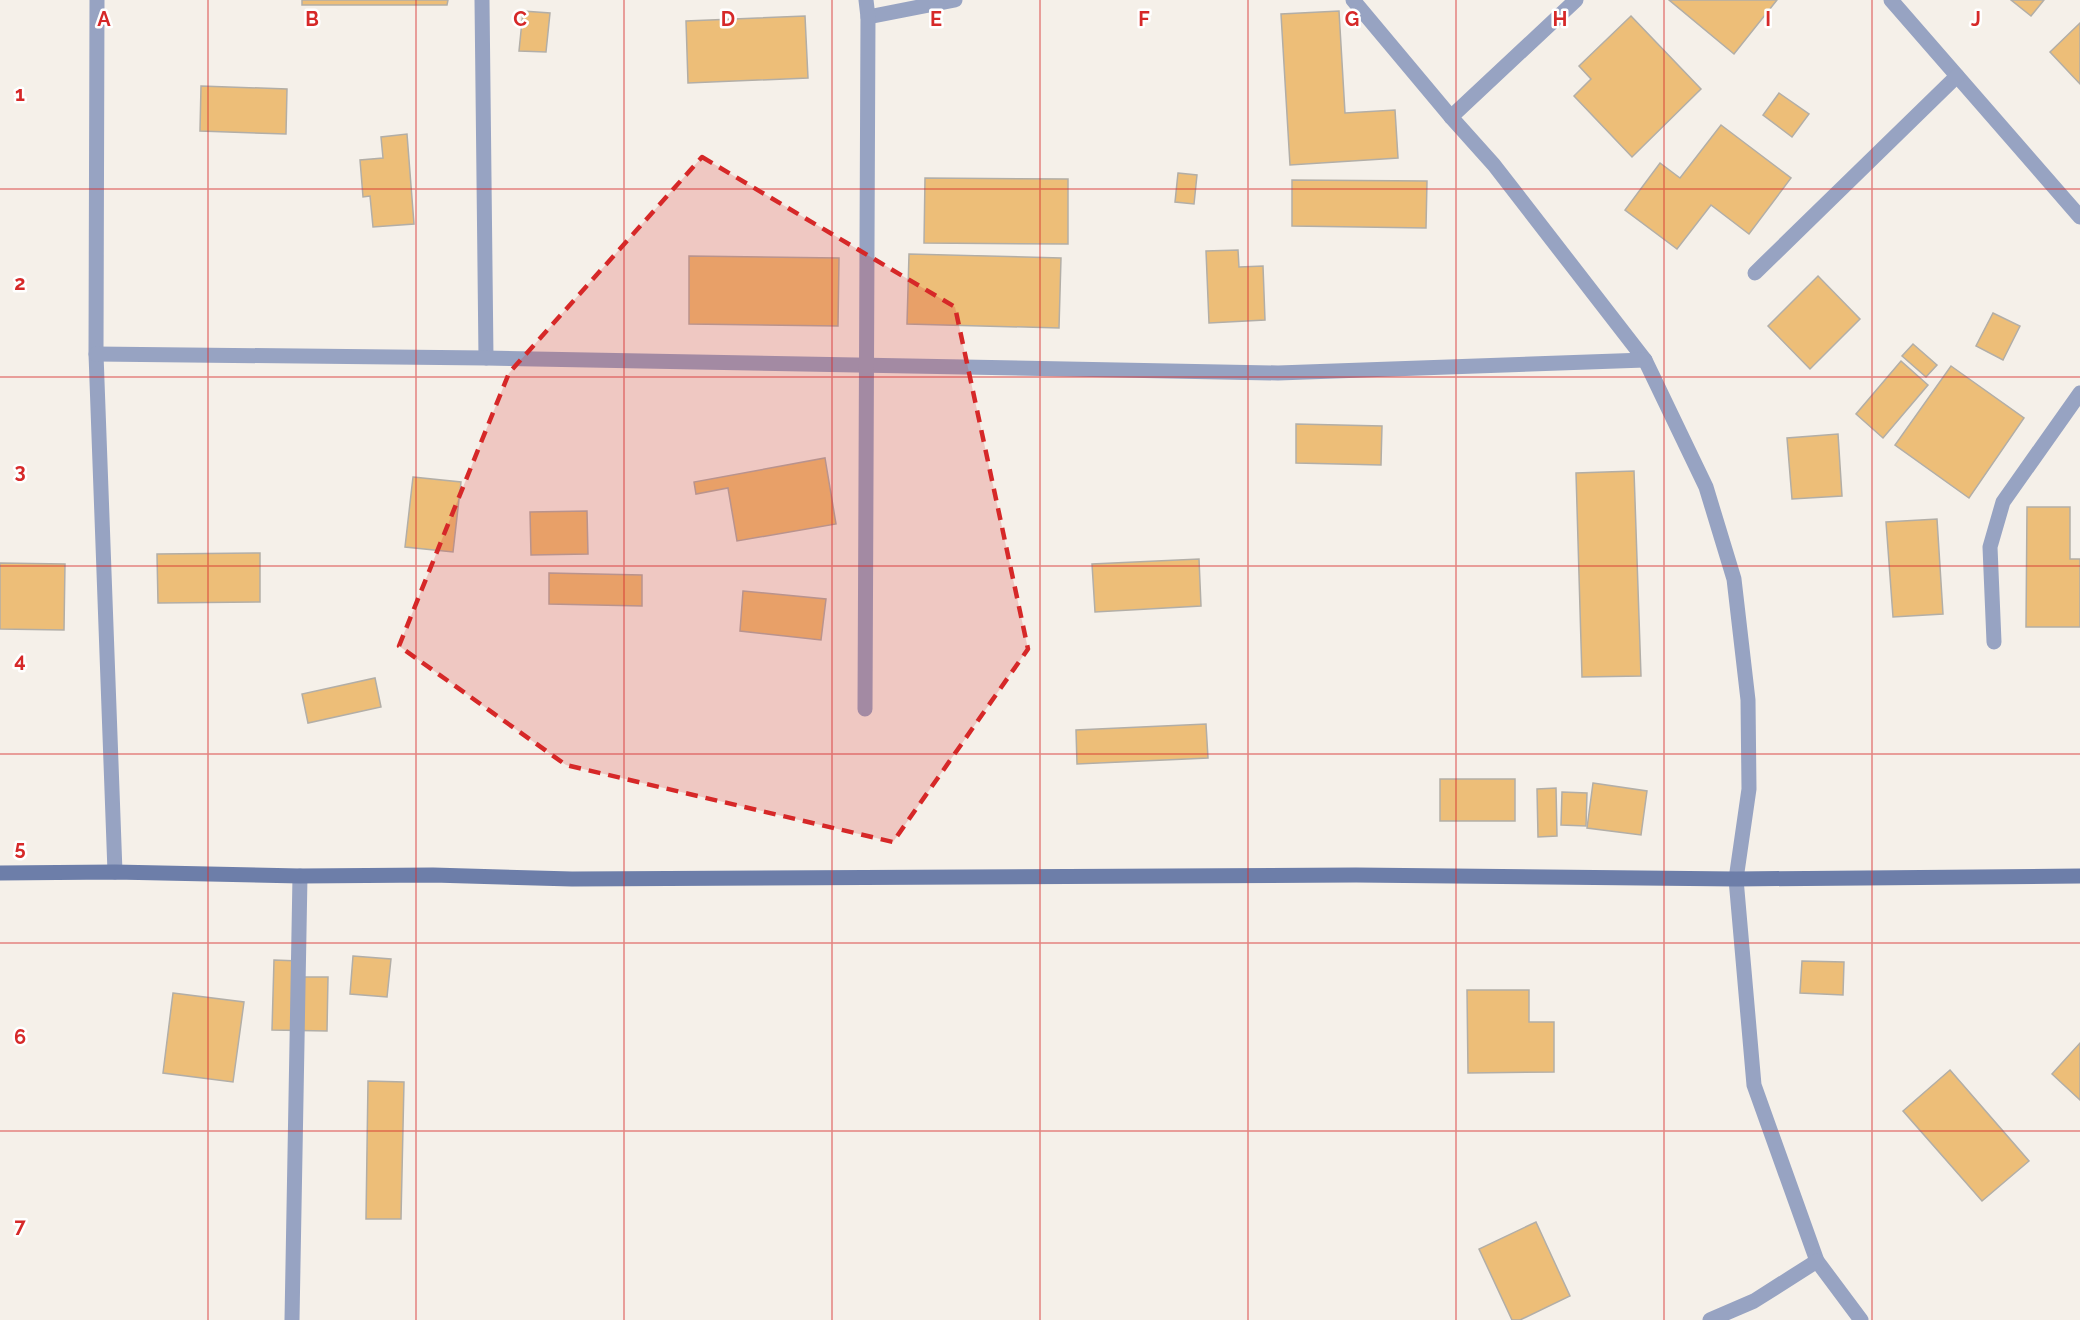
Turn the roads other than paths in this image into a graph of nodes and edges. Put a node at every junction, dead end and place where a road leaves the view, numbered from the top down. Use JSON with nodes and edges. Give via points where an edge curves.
{"nodes":[{"id":1,"x":98,"y":0,"type":"edge"},
{"id":2,"x":482,"y":0,"type":"edge"},
{"id":3,"x":866,"y":0,"type":"edge"},
{"id":4,"x":955,"y":0,"type":"edge"},
{"id":5,"x":1353,"y":0,"type":"edge"},
{"id":6,"x":1576,"y":0,"type":"edge"},
{"id":7,"x":1891,"y":0,"type":"edge"},
{"id":8,"x":868,"y":16,"type":"junction"},
{"id":9,"x":1957,"y":76,"type":"junction"},
{"id":10,"x":1451,"y":117,"type":"junction"},
{"id":11,"x":2080,"y":217,"type":"edge"},
{"id":12,"x":1755,"y":273,"type":"dead end"},
{"id":13,"x":96,"y":354,"type":"junction"},
{"id":14,"x":486,"y":358,"type":"junction"},
{"id":15,"x":1645,"y":360,"type":"junction"},
{"id":16,"x":866,"y":366,"type":"junction"},
{"id":17,"x":2080,"y":393,"type":"edge"},
{"id":18,"x":1994,"y":642,"type":"dead end"},
{"id":19,"x":865,"y":709,"type":"dead end"},
{"id":20,"x":116,"y":872,"type":"junction"},
{"id":21,"x":0,"y":873,"type":"edge"},
{"id":22,"x":300,"y":876,"type":"junction"},
{"id":23,"x":2080,"y":876,"type":"edge"},
{"id":24,"x":1736,"y":879,"type":"junction"},
{"id":25,"x":1817,"y":1261,"type":"junction"},
{"id":26,"x":292,"y":1320,"type":"edge"},
{"id":27,"x":1710,"y":1320,"type":"edge"},
{"id":28,"x":1861,"y":1320,"type":"edge"}],
"edges":[{"from":1,"to":13,"type":"street"},
{"from":2,"to":14,"type":"street"},
{"from":3,"to":8,"type":"street"},
{"from":4,"to":8,"type":"street"},
{"from":5,"to":10,"type":"street"},
{"from":6,"to":10,"type":"street"},
{"from":7,"to":9,"type":"street"},
{"from":8,"to":16,"type":"street"},
{"from":9,"to":11,"type":"street"},
{"from":9,"to":12,"type":"street"},
{"from":10,"to":15,"type":"street","via":[[1494,165]]},
{"from":13,"to":14,"type":"street"},
{"from":13,"to":20,"type":"street"},
{"from":14,"to":16,"type":"street"},
{"from":15,"to":16,"type":"street","via":[[1278,373]]},
{"from":15,"to":24,"type":"street","via":[[1706,487],[1734,579],[1748,700],[1749,789]]},
{"from":16,"to":19,"type":"street"},
{"from":17,"to":18,"type":"street","via":[[2003,502],[1996,520],[1990,547]]},
{"from":20,"to":21,"type":"street"},
{"from":20,"to":22,"type":"street"},
{"from":22,"to":24,"type":"street"},
{"from":22,"to":26,"type":"street"},
{"from":23,"to":24,"type":"street"},
{"from":24,"to":25,"type":"street","via":[[1754,1085]]},
{"from":25,"to":27,"type":"street","via":[[1754,1301]]},
{"from":25,"to":28,"type":"street"}]}
